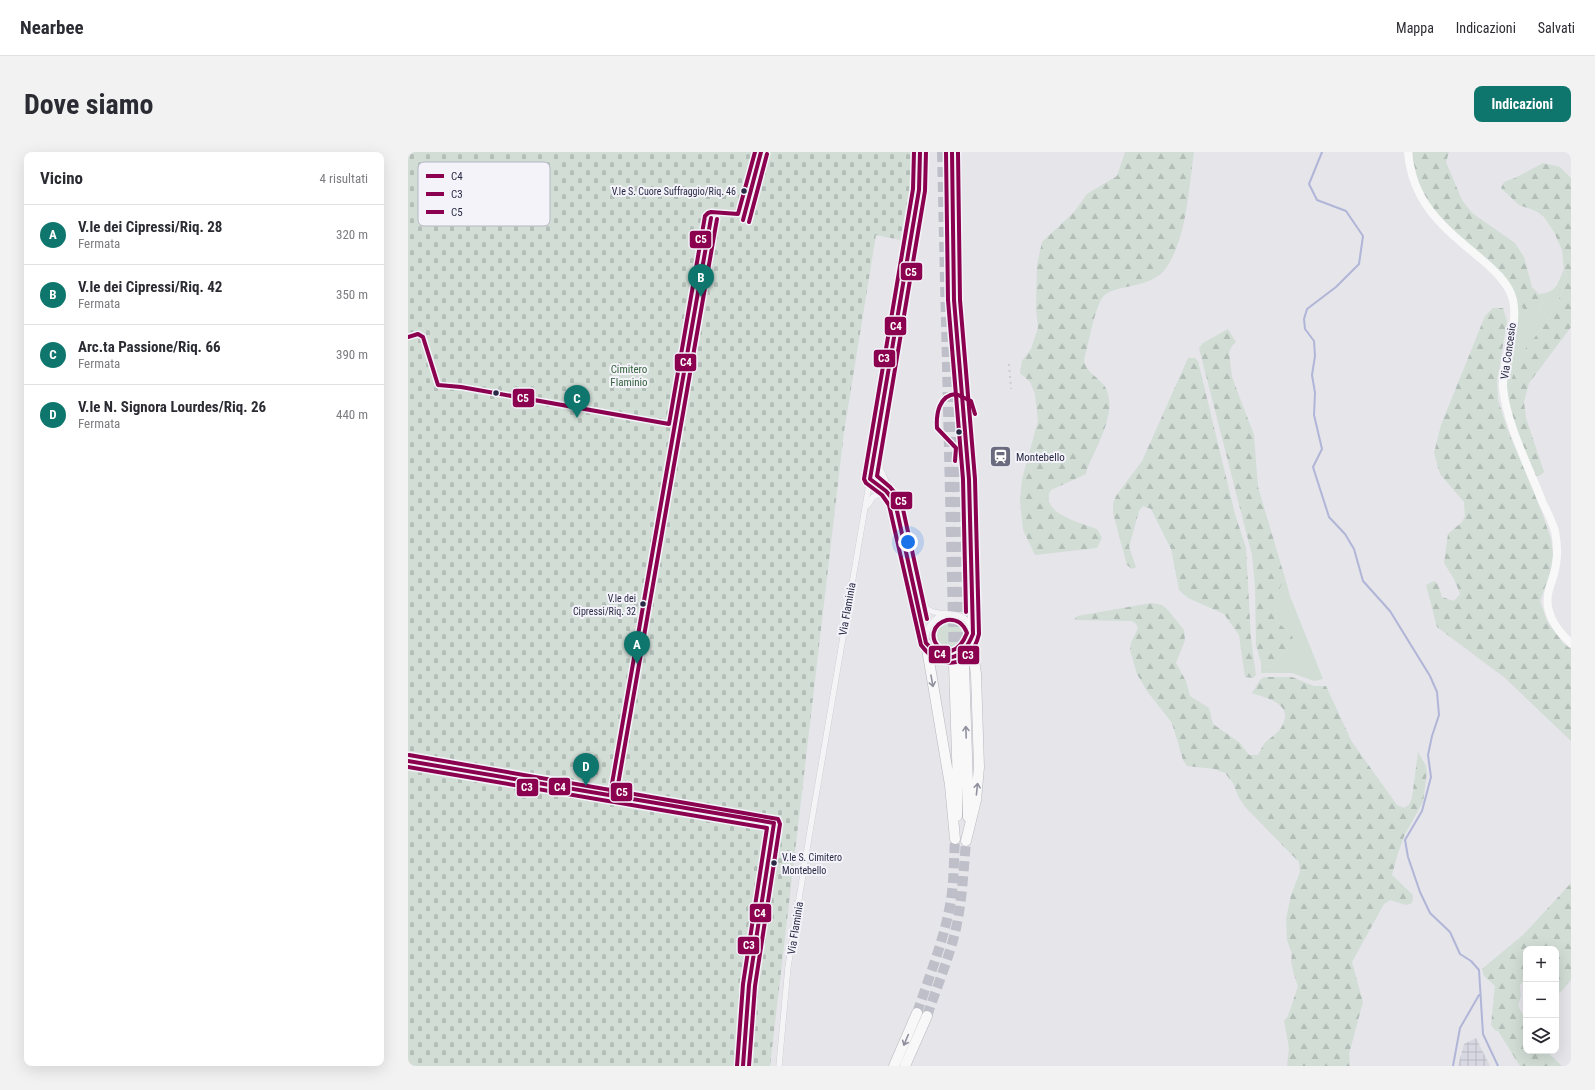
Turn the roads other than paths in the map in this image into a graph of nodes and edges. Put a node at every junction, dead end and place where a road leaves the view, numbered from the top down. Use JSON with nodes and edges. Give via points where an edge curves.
{"nodes":[{"id":1,"x":920,"y":152,"type":"edge"},
{"id":2,"x":1408,"y":152,"type":"edge"},
{"id":3,"x":876,"y":445,"type":"junction"},
{"id":4,"x":871,"y":472,"type":"junction"},
{"id":5,"x":870,"y":479,"type":"junction"},
{"id":6,"x":969,"y":480,"type":"tunnel mouth"},
{"id":7,"x":887,"y":484,"type":"junction"},
{"id":8,"x":886,"y":491,"type":"junction"},
{"id":9,"x":894,"y":502,"type":"junction"},
{"id":10,"x":865,"y":511,"type":"junction"},
{"id":11,"x":915,"y":596,"type":"junction"},
{"id":12,"x":948,"y":614,"type":"junction"},
{"id":13,"x":972,"y":637,"type":"junction"},
{"id":14,"x":926,"y":643,"type":"junction"},
{"id":15,"x":1571,"y":643,"type":"edge"},
{"id":16,"x":779,"y":1066,"type":"edge"},
{"id":17,"x":894,"y":1066,"type":"edge"},
{"id":18,"x":905,"y":1066,"type":"edge"}],
"edges":[{"from":1,"to":3,"type":"street","name":"Via Flaminia","via":[[919,190]]},
{"from":2,"to":15,"type":"street","name":"Via Concesio","via":[[1416,184],[1429,210],[1446,230],[1491,268],[1510,292],[1514,308],[1503,386],[1506,408],[1554,530],[1557,561],[1548,593],[1548,606],[1556,626]]},
{"from":3,"to":4,"type":"street","name":"Via Flaminia"},
{"from":3,"to":7,"type":"street","via":[[878,461]]},
{"from":4,"to":5,"type":"street","name":"Via Flaminia"},
{"from":4,"to":7,"type":"street"},
{"from":5,"to":8,"type":"street"},
{"from":5,"to":10,"type":"street","name":"Via Flaminia"},
{"from":6,"to":13,"type":"highway"},
{"from":7,"to":9,"type":"street"},
{"from":8,"to":9,"type":"street"},
{"from":8,"to":10,"type":"street","via":[[873,497]]},
{"from":9,"to":11,"type":"street"},
{"from":10,"to":16,"type":"street","name":"Via Flaminia","via":[[788,967]]},
{"from":11,"to":12,"type":"street","via":[[928,609]]},
{"from":11,"to":14,"type":"street"},
{"from":12,"to":13,"type":"street","via":[[956,614],[966,619],[970,624]]},
{"from":12,"to":14,"type":"street","via":[[938,617],[931,624],[926,632]]},
{"from":13,"to":14,"type":"street","via":[[963,653],[951,658],[937,654]]},
{"from":14,"to":13,"type":"highway","one_way":true,"via":[[950,785],[955,839],[959,664],[968,796],[966,841],[976,800],[979,767],[976,674]]},
{"from":18,"to":17,"type":"highway","one_way":true,"via":[[922,1015]]}]}
